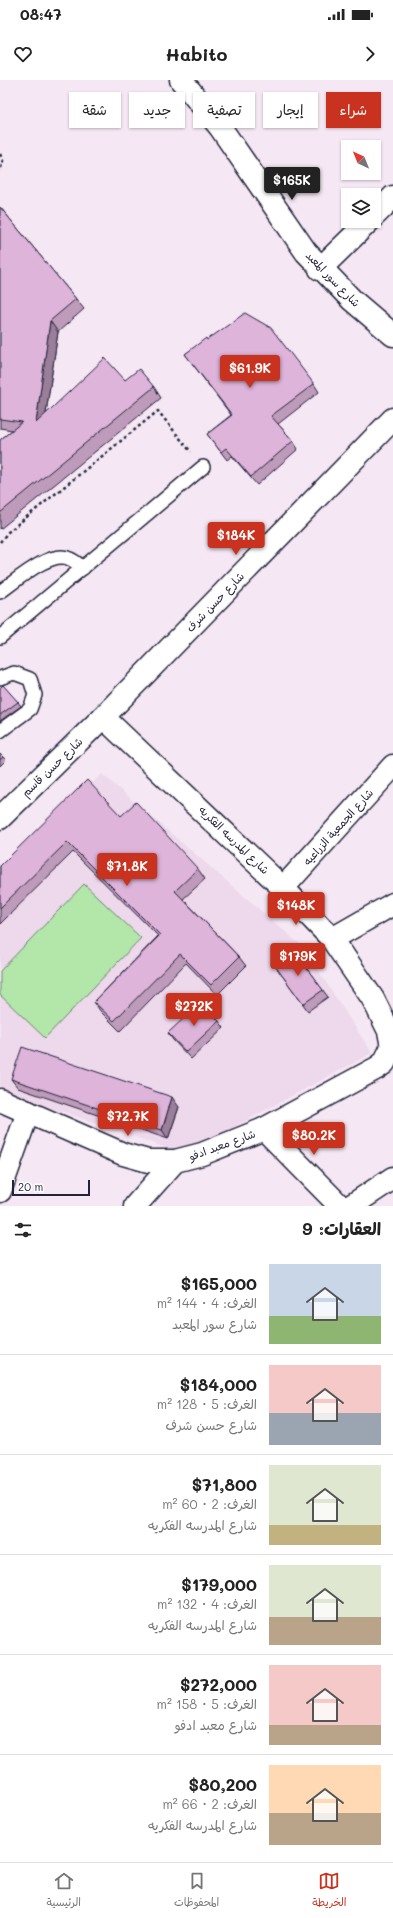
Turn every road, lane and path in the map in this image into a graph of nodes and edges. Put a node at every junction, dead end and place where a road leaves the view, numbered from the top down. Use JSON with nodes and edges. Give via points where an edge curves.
{"nodes":[{"id":1,"x":181,"y":80,"type":"edge"},
{"id":2,"x":0,"y":154,"type":"edge"},
{"id":3,"x":0,"y":171,"type":"edge"},
{"id":4,"x":393,"y":197,"type":"edge"},
{"id":5,"x":381,"y":209,"type":"edge"},
{"id":6,"x":362,"y":228,"type":"edge"},
{"id":7,"x":320,"y":268,"type":"junction"},
{"id":8,"x":393,"y":335,"type":"edge"},
{"id":9,"x":393,"y":419,"type":"edge"},
{"id":10,"x":203,"y":467,"type":"joint"},
{"id":11,"x":0,"y":542,"type":"edge"},
{"id":12,"x":83,"y":568,"type":"junction"},
{"id":13,"x":0,"y":592,"type":"edge"},
{"id":14,"x":0,"y":637,"type":"edge"},
{"id":15,"x":0,"y":678,"type":"edge"},
{"id":16,"x":103,"y":717,"type":"junction"},
{"id":17,"x":0,"y":731,"type":"edge"},
{"id":18,"x":393,"y":766,"type":"edge"},
{"id":19,"x":0,"y":818,"type":"edge"},
{"id":20,"x":283,"y":888,"type":"junction"},
{"id":21,"x":393,"y":904,"type":"edge"},
{"id":22,"x":332,"y":939,"type":"junction"},
{"id":23,"x":0,"y":1100,"type":"edge"},
{"id":24,"x":28,"y":1112,"type":"junction"},
{"id":25,"x":264,"y":1129,"type":"junction"},
{"id":26,"x":175,"y":1161,"type":"junction"},
{"id":27,"x":393,"y":1178,"type":"edge"},
{"id":28,"x":0,"y":1191,"type":"edge"},
{"id":29,"x":135,"y":1206,"type":"edge"},
{"id":30,"x":340,"y":1206,"type":"edge"},
{"id":31,"x":351,"y":1206,"type":"edge"}],
"edges":[{"from":1,"to":7,"type":"street","name":"شارع سور المعبد","via":[[220,127],[306,252]]},
{"from":2,"to":3,"type":"path","via":[[3,161]]},
{"from":4,"to":5,"type":"street"},
{"from":6,"to":7,"type":"street"},
{"from":7,"to":8,"type":"street","name":"شارع سور المعبد"},
{"from":9,"to":16,"type":"street","name":"شارع حسن شرف"},
{"from":10,"to":11,"type":"path","via":[[158,411],[8,532]]},
{"from":10,"to":12,"type":"lane"},
{"from":12,"to":13,"type":"lane","via":[[70,558],[50,559]]},
{"from":12,"to":14,"type":"lane"},
{"from":15,"to":17,"type":"lane","via":[[14,673],[30,679],[35,695],[30,709]]},
{"from":16,"to":19,"type":"street","name":"شارع حسن قاسم"},
{"from":16,"to":20,"type":"street","name":"شارع المدرسه الفكريه"},
{"from":18,"to":20,"type":"street","name":"شارع الجمعية الزراعيه"},
{"from":20,"to":22,"type":"street","name":"شارع المدرسه الفكريه"},
{"from":21,"to":22,"type":"street"},
{"from":22,"to":25,"type":"street","name":"شارع المدرسه الفكريه","via":[[373,999],[390,1031],[391,1052],[377,1068]]},
{"from":23,"to":24,"type":"street","name":"شارع معبد ادفو"},
{"from":24,"to":26,"type":"street","name":"شارع معبد ادفو","via":[[123,1154],[148,1161]]},
{"from":24,"to":28,"type":"street"},
{"from":25,"to":26,"type":"street","name":"شارع معبد ادفو","via":[[202,1154]]},
{"from":25,"to":30,"type":"street"},
{"from":26,"to":29,"type":"street"},
{"from":27,"to":31,"type":"street"}]}
